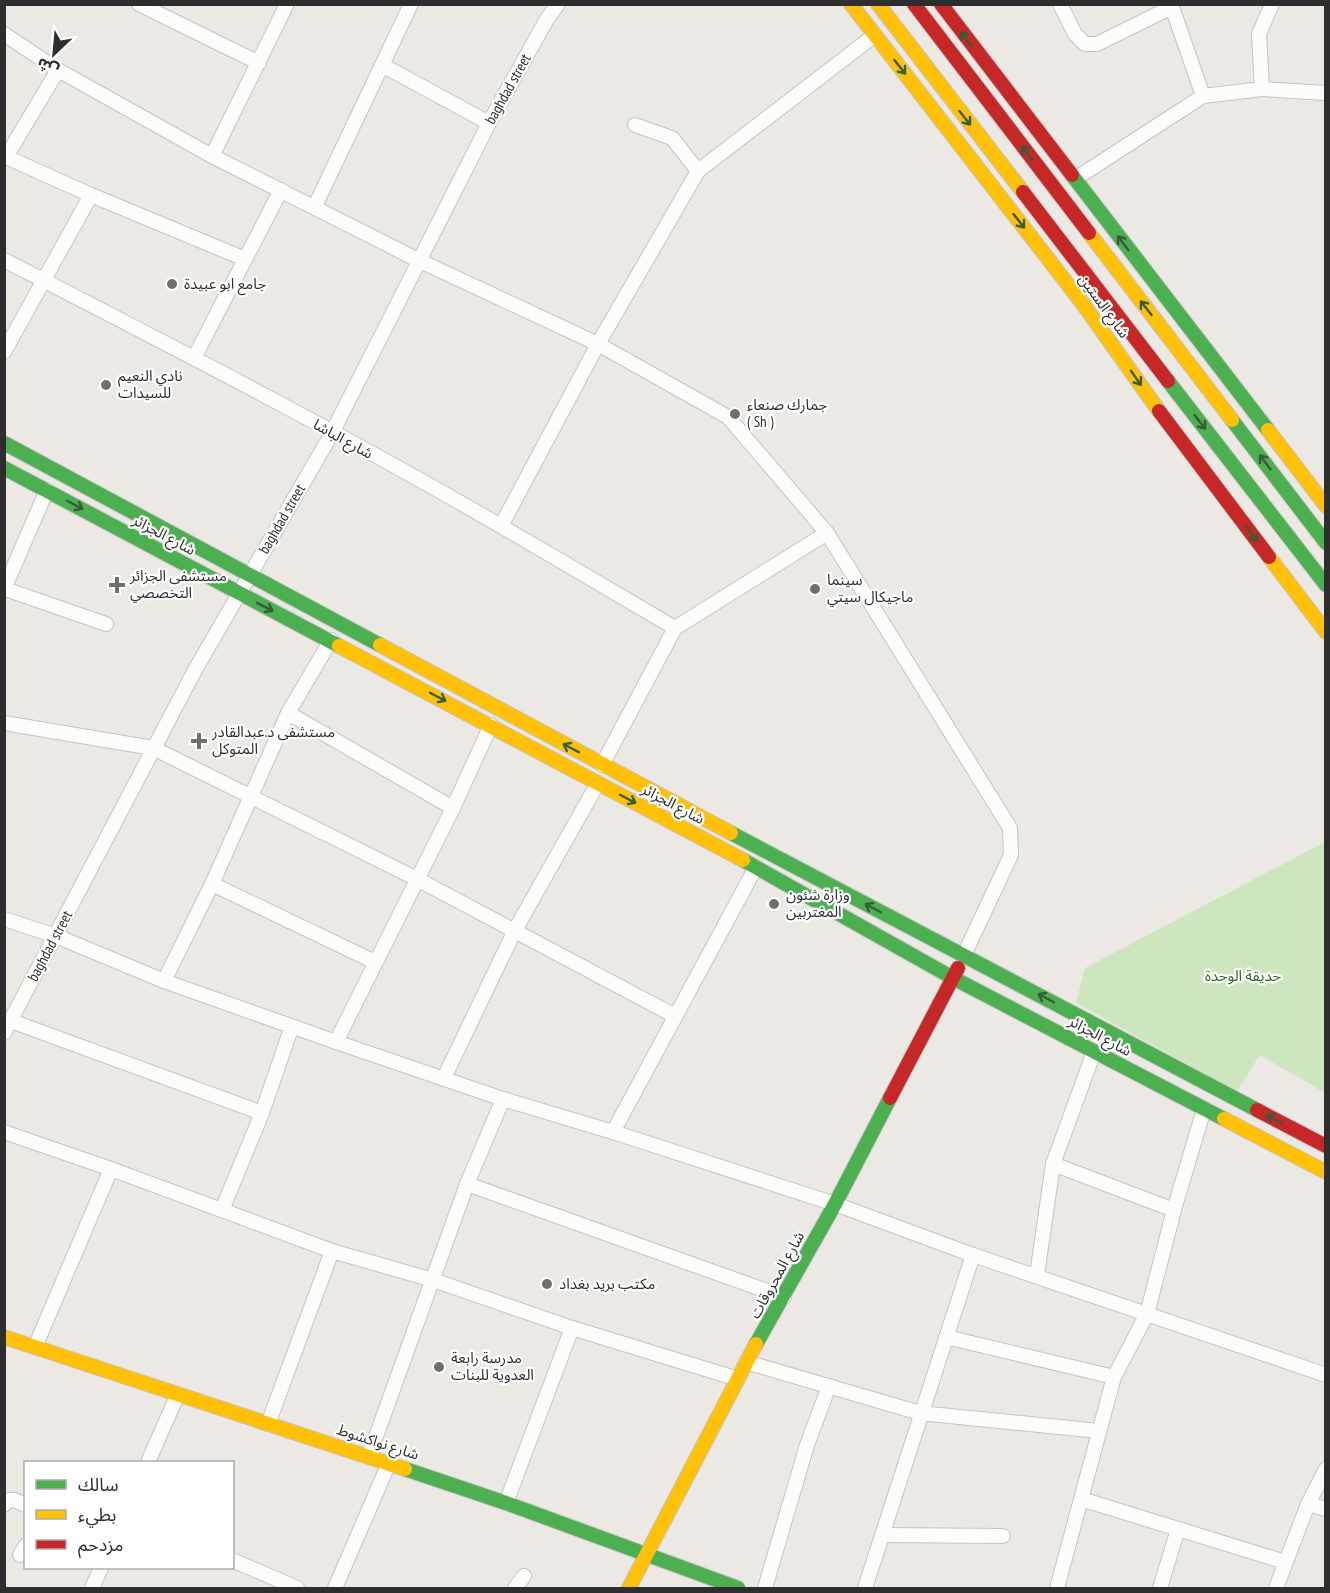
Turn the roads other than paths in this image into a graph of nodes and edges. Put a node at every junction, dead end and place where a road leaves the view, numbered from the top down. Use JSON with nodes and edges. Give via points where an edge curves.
{"nodes":[{"id":1,"x":139,"y":4,"type":"edge"},
{"id":2,"x":287,"y":4,"type":"edge"},
{"id":3,"x":411,"y":4,"type":"edge"},
{"id":4,"x":558,"y":4,"type":"edge"},
{"id":5,"x":851,"y":4,"type":"edge"},
{"id":6,"x":878,"y":4,"type":"edge"},
{"id":7,"x":914,"y":4,"type":"edge"},
{"id":8,"x":941,"y":4,"type":"edge"},
{"id":9,"x":1060,"y":4,"type":"edge"},
{"id":10,"x":1272,"y":4,"type":"edge"},
{"id":11,"x":1172,"y":6,"type":"edge"},
{"id":12,"x":162,"y":9,"type":"edge"},
{"id":13,"x":4,"y":34,"type":"edge"},
{"id":14,"x":875,"y":35,"type":"junction"},
{"id":15,"x":259,"y":63,"type":"junction"},
{"id":16,"x":382,"y":65,"type":"junction"},
{"id":17,"x":988,"y":69,"type":"junction"},
{"id":18,"x":58,"y":70,"type":"junction"},
{"id":19,"x":971,"y":81,"type":"junction"},
{"id":20,"x":1262,"y":88,"type":"junction"},
{"id":21,"x":1322,"y":90,"type":"edge"},
{"id":22,"x":1203,"y":96,"type":"junction"},
{"id":23,"x":489,"y":123,"type":"junction"},
{"id":24,"x":635,"y":125,"type":"dead end"},
{"id":25,"x":5,"y":156,"type":"edge"},
{"id":26,"x":212,"y":156,"type":"junction"},
{"id":27,"x":995,"y":156,"type":"junction"},
{"id":28,"x":978,"y":168,"type":"junction"},
{"id":29,"x":698,"y":171,"type":"junction"},
{"id":30,"x":1075,"y":179,"type":"junction"},
{"id":31,"x":281,"y":190,"type":"junction"},
{"id":32,"x":91,"y":195,"type":"junction"},
{"id":33,"x":315,"y":206,"type":"junction"},
{"id":34,"x":246,"y":259,"type":"junction"},
{"id":35,"x":4,"y":260,"type":"edge"},
{"id":36,"x":420,"y":261,"type":"junction"},
{"id":37,"x":45,"y":281,"type":"junction"},
{"id":38,"x":598,"y":344,"type":"junction"},
{"id":39,"x":4,"y":352,"type":"edge"},
{"id":40,"x":194,"y":358,"type":"junction"},
{"id":41,"x":332,"y":433,"type":"junction"},
{"id":42,"x":4,"y":443,"type":"edge"},
{"id":43,"x":4,"y":468,"type":"edge"},
{"id":44,"x":47,"y":490,"type":"junction"},
{"id":45,"x":1326,"y":506,"type":"edge"},
{"id":46,"x":501,"y":526,"type":"junction"},
{"id":47,"x":827,"y":532,"type":"junction"},
{"id":48,"x":1326,"y":543,"type":"edge"},
{"id":49,"x":249,"y":575,"type":"junction"},
{"id":50,"x":1326,"y":585,"type":"edge"},
{"id":51,"x":5,"y":589,"type":"edge"},
{"id":52,"x":240,"y":594,"type":"junction"},
{"id":53,"x":106,"y":624,"type":"dead end"},
{"id":54,"x":675,"y":628,"type":"junction"},
{"id":55,"x":1326,"y":632,"type":"edge"},
{"id":56,"x":331,"y":640,"type":"junction"},
{"id":57,"x":288,"y":713,"type":"junction"},
{"id":58,"x":4,"y":723,"type":"edge"},
{"id":59,"x":491,"y":725,"type":"junction"},
{"id":60,"x":153,"y":748,"type":"junction"},
{"id":61,"x":602,"y":765,"type":"junction"},
{"id":62,"x":598,"y":783,"type":"junction"},
{"id":63,"x":251,"y":798,"type":"junction"},
{"id":64,"x":453,"y":808,"type":"junction"},
{"id":65,"x":756,"y":867,"type":"junction"},
{"id":66,"x":417,"y":879,"type":"junction"},
{"id":67,"x":212,"y":884,"type":"junction"},
{"id":68,"x":4,"y":919,"type":"edge"},
{"id":69,"x":515,"y":930,"type":"junction"},
{"id":70,"x":56,"y":936,"type":"junction"},
{"id":71,"x":964,"y":955,"type":"junction"},
{"id":72,"x":375,"y":962,"type":"junction"},
{"id":73,"x":953,"y":978,"type":"junction"},
{"id":74,"x":164,"y":981,"type":"junction"},
{"id":75,"x":675,"y":1016,"type":"junction"},
{"id":76,"x":292,"y":1026,"type":"junction"},
{"id":77,"x":8,"y":1027,"type":"edge"},
{"id":78,"x":336,"y":1042,"type":"junction"},
{"id":79,"x":1094,"y":1052,"type":"junction"},
{"id":80,"x":444,"y":1078,"type":"junction"},
{"id":81,"x":503,"y":1099,"type":"junction"},
{"id":82,"x":1204,"y":1109,"type":"junction"},
{"id":83,"x":261,"y":1113,"type":"junction"},
{"id":84,"x":4,"y":1132,"type":"edge"},
{"id":85,"x":613,"y":1132,"type":"junction"},
{"id":86,"x":1325,"y":1146,"type":"edge"},
{"id":87,"x":1053,"y":1164,"type":"junction"},
{"id":88,"x":111,"y":1169,"type":"junction"},
{"id":89,"x":1320,"y":1169,"type":"edge"},
{"id":90,"x":466,"y":1184,"type":"junction"},
{"id":91,"x":835,"y":1204,"type":"junction"},
{"id":92,"x":222,"y":1210,"type":"junction"},
{"id":93,"x":1174,"y":1210,"type":"junction"},
{"id":94,"x":332,"y":1251,"type":"junction"},
{"id":95,"x":973,"y":1255,"type":"junction"},
{"id":96,"x":1037,"y":1275,"type":"junction"},
{"id":97,"x":433,"y":1280,"type":"junction"},
{"id":98,"x":784,"y":1297,"type":"junction"},
{"id":99,"x":1147,"y":1314,"type":"junction"},
{"id":100,"x":572,"y":1328,"type":"junction"},
{"id":101,"x":4,"y":1337,"type":"edge"},
{"id":102,"x":946,"y":1337,"type":"junction"},
{"id":103,"x":35,"y":1347,"type":"junction"},
{"id":104,"x":746,"y":1362,"type":"junction"},
{"id":105,"x":1326,"y":1375,"type":"edge"},
{"id":106,"x":1114,"y":1377,"type":"junction"},
{"id":107,"x":738,"y":1379,"type":"junction"},
{"id":108,"x":829,"y":1386,"type":"junction"},
{"id":109,"x":178,"y":1394,"type":"junction"},
{"id":110,"x":920,"y":1413,"type":"junction"},
{"id":111,"x":268,"y":1424,"type":"junction"},
{"id":112,"x":1099,"y":1431,"type":"junction"},
{"id":113,"x":369,"y":1456,"type":"junction"},
{"id":114,"x":148,"y":1461,"type":"edge"},
{"id":115,"x":389,"y":1463,"type":"junction"},
{"id":116,"x":1326,"y":1469,"type":"edge"},
{"id":117,"x":1081,"y":1499,"type":"junction"},
{"id":118,"x":506,"y":1503,"type":"junction"},
{"id":119,"x":4,"y":1504,"type":"edge"},
{"id":120,"x":24,"y":1504,"type":"edge"},
{"id":121,"x":1308,"y":1504,"type":"junction"},
{"id":122,"x":1326,"y":1509,"type":"edge"},
{"id":123,"x":1178,"y":1529,"type":"junction"},
{"id":124,"x":884,"y":1535,"type":"junction"},
{"id":125,"x":1003,"y":1536,"type":"dead end"},
{"id":126,"x":647,"y":1554,"type":"junction"},
{"id":127,"x":234,"y":1561,"type":"edge"},
{"id":128,"x":1285,"y":1562,"type":"junction"},
{"id":129,"x":101,"y":1569,"type":"edge"},
{"id":130,"x":524,"y":1576,"type":"dead end"},
{"id":131,"x":92,"y":1588,"type":"edge"},
{"id":132,"x":297,"y":1588,"type":"edge"},
{"id":133,"x":335,"y":1588,"type":"edge"},
{"id":134,"x":515,"y":1588,"type":"edge"},
{"id":135,"x":629,"y":1588,"type":"edge"},
{"id":136,"x":738,"y":1588,"type":"edge"},
{"id":137,"x":765,"y":1588,"type":"edge"},
{"id":138,"x":865,"y":1588,"type":"edge"},
{"id":139,"x":1057,"y":1588,"type":"edge"},
{"id":140,"x":1160,"y":1588,"type":"edge"},
{"id":141,"x":1276,"y":1588,"type":"edge"}],
"edges":[{"from":1,"to":12,"type":"street"},
{"from":2,"to":15,"type":"street"},
{"from":3,"to":16,"type":"street"},
{"from":4,"to":23,"type":"street","name":"baghdad street"},
{"from":5,"to":14,"type":"main road","name":"شارع الستين"},
{"from":6,"to":27,"type":"main road","name":"شارع الستين","one_way":true},
{"from":7,"to":19,"type":"main road","name":"شارع الستين"},
{"from":17,"to":8,"type":"main road","one_way":true},
{"from":9,"to":11,"type":"street","via":[[1075,34],[1085,44],[1097,44]]},
{"from":10,"to":20,"type":"street","via":[[1259,34]]},
{"from":11,"to":22,"type":"street"},
{"from":12,"to":15,"type":"street"},
{"from":13,"to":18,"type":"street"},
{"from":14,"to":28,"type":"main road","name":"شارع الستين","one_way":true},
{"from":14,"to":29,"type":"street"},
{"from":15,"to":26,"type":"street"},
{"from":16,"to":23,"type":"street"},
{"from":16,"to":33,"type":"street"},
{"from":17,"to":19,"type":"main road"},
{"from":17,"to":30,"type":"main road"},
{"from":18,"to":25,"type":"street"},
{"from":18,"to":26,"type":"street"},
{"from":48,"to":19,"type":"main road","name":"شارع الستين","one_way":true},
{"from":20,"to":21,"type":"street"},
{"from":20,"to":22,"type":"street"},
{"from":22,"to":30,"type":"street"},
{"from":23,"to":36,"type":"street","name":"baghdad street"},
{"from":24,"to":29,"type":"street","via":[[672,138]]},
{"from":25,"to":32,"type":"street"},
{"from":26,"to":31,"type":"street"},
{"from":27,"to":28,"type":"main road"},
{"from":27,"to":50,"type":"main road","name":"شارع الستين","one_way":true},
{"from":28,"to":55,"type":"main road","name":"شارع الستين","one_way":true},
{"from":29,"to":38,"type":"street"},
{"from":45,"to":30,"type":"main road","one_way":true},
{"from":31,"to":33,"type":"street"},
{"from":31,"to":34,"type":"street"},
{"from":32,"to":34,"type":"street"},
{"from":32,"to":37,"type":"street"},
{"from":33,"to":36,"type":"street"},
{"from":34,"to":40,"type":"street"},
{"from":35,"to":37,"type":"street","name":"شارع الباشا"},
{"from":36,"to":38,"type":"street"},
{"from":36,"to":41,"type":"street","name":"baghdad street"},
{"from":37,"to":39,"type":"street"},
{"from":37,"to":40,"type":"street","name":"شارع الباشا"},
{"from":38,"to":46,"type":"street"},
{"from":38,"to":47,"type":"street","via":[[728,417]]},
{"from":40,"to":41,"type":"street","name":"شارع الباشا"},
{"from":41,"to":46,"type":"street","name":"شارع الباشا"},
{"from":41,"to":49,"type":"street","name":"baghdad street"},
{"from":42,"to":49,"type":"main road","name":"شارع الجزائر"},
{"from":43,"to":44,"type":"main road","name":"شارع الجزائر"},
{"from":44,"to":51,"type":"street"},
{"from":44,"to":52,"type":"main road","name":"شارع الجزائر","one_way":true},
{"from":46,"to":54,"type":"street","name":"شارع الباشا"},
{"from":47,"to":54,"type":"street"},
{"from":47,"to":71,"type":"street","via":[[1010,828],[1011,855]]},
{"from":49,"to":52,"type":"street","name":"baghdad street"},
{"from":61,"to":49,"type":"main road","name":"شارع الجزائر","one_way":true},
{"from":51,"to":53,"type":"street"},
{"from":52,"to":56,"type":"main road","name":"شارع الجزائر","one_way":true},
{"from":52,"to":60,"type":"street","name":"baghdad street"},
{"from":54,"to":61,"type":"street"},
{"from":56,"to":57,"type":"street"},
{"from":56,"to":59,"type":"main road","name":"شارع الجزائر","one_way":true},
{"from":57,"to":63,"type":"street"},
{"from":57,"to":64,"type":"street"},
{"from":58,"to":60,"type":"street"},
{"from":59,"to":62,"type":"main road","name":"شارع الجزائر"},
{"from":59,"to":64,"type":"street"},
{"from":60,"to":63,"type":"street"},
{"from":60,"to":70,"type":"street","name":"baghdad street"},
{"from":61,"to":62,"type":"main road"},
{"from":71,"to":61,"type":"main road","name":"شارع الجزائر","one_way":true},
{"from":62,"to":65,"type":"main road","name":"شارع الجزائر","one_way":true},
{"from":62,"to":69,"type":"street"},
{"from":63,"to":66,"type":"street"},
{"from":63,"to":67,"type":"street"},
{"from":64,"to":66,"type":"street"},
{"from":65,"to":73,"type":"main road","name":"شارع الجزائر"},
{"from":65,"to":75,"type":"street"},
{"from":66,"to":69,"type":"street"},
{"from":66,"to":72,"type":"street"},
{"from":67,"to":72,"type":"street"},
{"from":67,"to":74,"type":"street"},
{"from":68,"to":70,"type":"street"},
{"from":69,"to":75,"type":"street"},
{"from":69,"to":80,"type":"street"},
{"from":70,"to":74,"type":"street"},
{"from":70,"to":77,"type":"street","name":"baghdad street"},
{"from":71,"to":73,"type":"main road","name":"شارع المحروقات"},
{"from":86,"to":71,"type":"main road","name":"شارع الجزائر","one_way":true},
{"from":72,"to":78,"type":"street"},
{"from":73,"to":79,"type":"main road","name":"شارع الجزائر"},
{"from":73,"to":91,"type":"main road","name":"شارع المحروقات"},
{"from":74,"to":76,"type":"street"},
{"from":75,"to":85,"type":"street"},
{"from":76,"to":78,"type":"street"},
{"from":76,"to":83,"type":"street"},
{"from":77,"to":83,"type":"street"},
{"from":78,"to":80,"type":"street"},
{"from":79,"to":82,"type":"main road","name":"شارع الجزائر"},
{"from":79,"to":87,"type":"street"},
{"from":80,"to":81,"type":"street"},
{"from":81,"to":85,"type":"street"},
{"from":81,"to":90,"type":"street"},
{"from":82,"to":89,"type":"main road","name":"شارع الجزائر"},
{"from":82,"to":93,"type":"street"},
{"from":83,"to":92,"type":"street"},
{"from":84,"to":88,"type":"street"},
{"from":85,"to":91,"type":"street"},
{"from":86,"to":89,"type":"main road"},
{"from":87,"to":93,"type":"street"},
{"from":87,"to":96,"type":"street"},
{"from":88,"to":92,"type":"street"},
{"from":88,"to":103,"type":"street"},
{"from":90,"to":97,"type":"street"},
{"from":90,"to":98,"type":"street"},
{"from":91,"to":95,"type":"street"},
{"from":91,"to":98,"type":"main road","name":"شارع المحروقات"},
{"from":92,"to":94,"type":"street"},
{"from":93,"to":99,"type":"street"},
{"from":94,"to":97,"type":"street"},
{"from":94,"to":111,"type":"street"},
{"from":95,"to":96,"type":"street"},
{"from":95,"to":102,"type":"street"},
{"from":96,"to":99,"type":"street"},
{"from":97,"to":100,"type":"street"},
{"from":97,"to":113,"type":"street"},
{"from":98,"to":104,"type":"main road","name":"شارع المحروقات"},
{"from":99,"to":105,"type":"street"},
{"from":99,"to":106,"type":"street"},
{"from":100,"to":107,"type":"street"},
{"from":100,"to":118,"type":"street"},
{"from":101,"to":103,"type":"main road","name":"شارع نواكشوط"},
{"from":102,"to":106,"type":"street"},
{"from":102,"to":110,"type":"street"},
{"from":103,"to":109,"type":"main road","name":"شارع نواكشوط"},
{"from":104,"to":107,"type":"main road","name":"شارع المحروقات"},
{"from":104,"to":108,"type":"street"},
{"from":106,"to":112,"type":"street"},
{"from":107,"to":126,"type":"main road","name":"شارع المحروقات"},
{"from":108,"to":110,"type":"street"},
{"from":108,"to":137,"type":"street","via":[[807,1444]]},
{"from":109,"to":111,"type":"main road","name":"شارع نواكشوط"},
{"from":109,"to":114,"type":"street"},
{"from":110,"to":112,"type":"street"},
{"from":110,"to":124,"type":"street"},
{"from":111,"to":113,"type":"main road","name":"شارع نواكشوط"},
{"from":112,"to":117,"type":"street"},
{"from":113,"to":115,"type":"main road","name":"شارع نواكشوط"},
{"from":115,"to":118,"type":"main road","name":"شارع نواكشوط"},
{"from":115,"to":133,"type":"street"},
{"from":116,"to":121,"type":"street"},
{"from":117,"to":123,"type":"street"},
{"from":117,"to":139,"type":"street"},
{"from":118,"to":126,"type":"main road","name":"شارع نواكشوط"},
{"from":119,"to":120,"type":"street","via":[[14,1500]]},
{"from":121,"to":122,"type":"street"},
{"from":121,"to":128,"type":"street"},
{"from":123,"to":128,"type":"street"},
{"from":123,"to":140,"type":"street"},
{"from":124,"to":125,"type":"street"},
{"from":124,"to":138,"type":"street"},
{"from":126,"to":135,"type":"main road","name":"شارع المحروقات"},
{"from":126,"to":136,"type":"main road","name":"شارع نواكشوط"},
{"from":127,"to":132,"type":"street"},
{"from":128,"to":141,"type":"street"},
{"from":129,"to":131,"type":"street"},
{"from":130,"to":134,"type":"street"}]}
